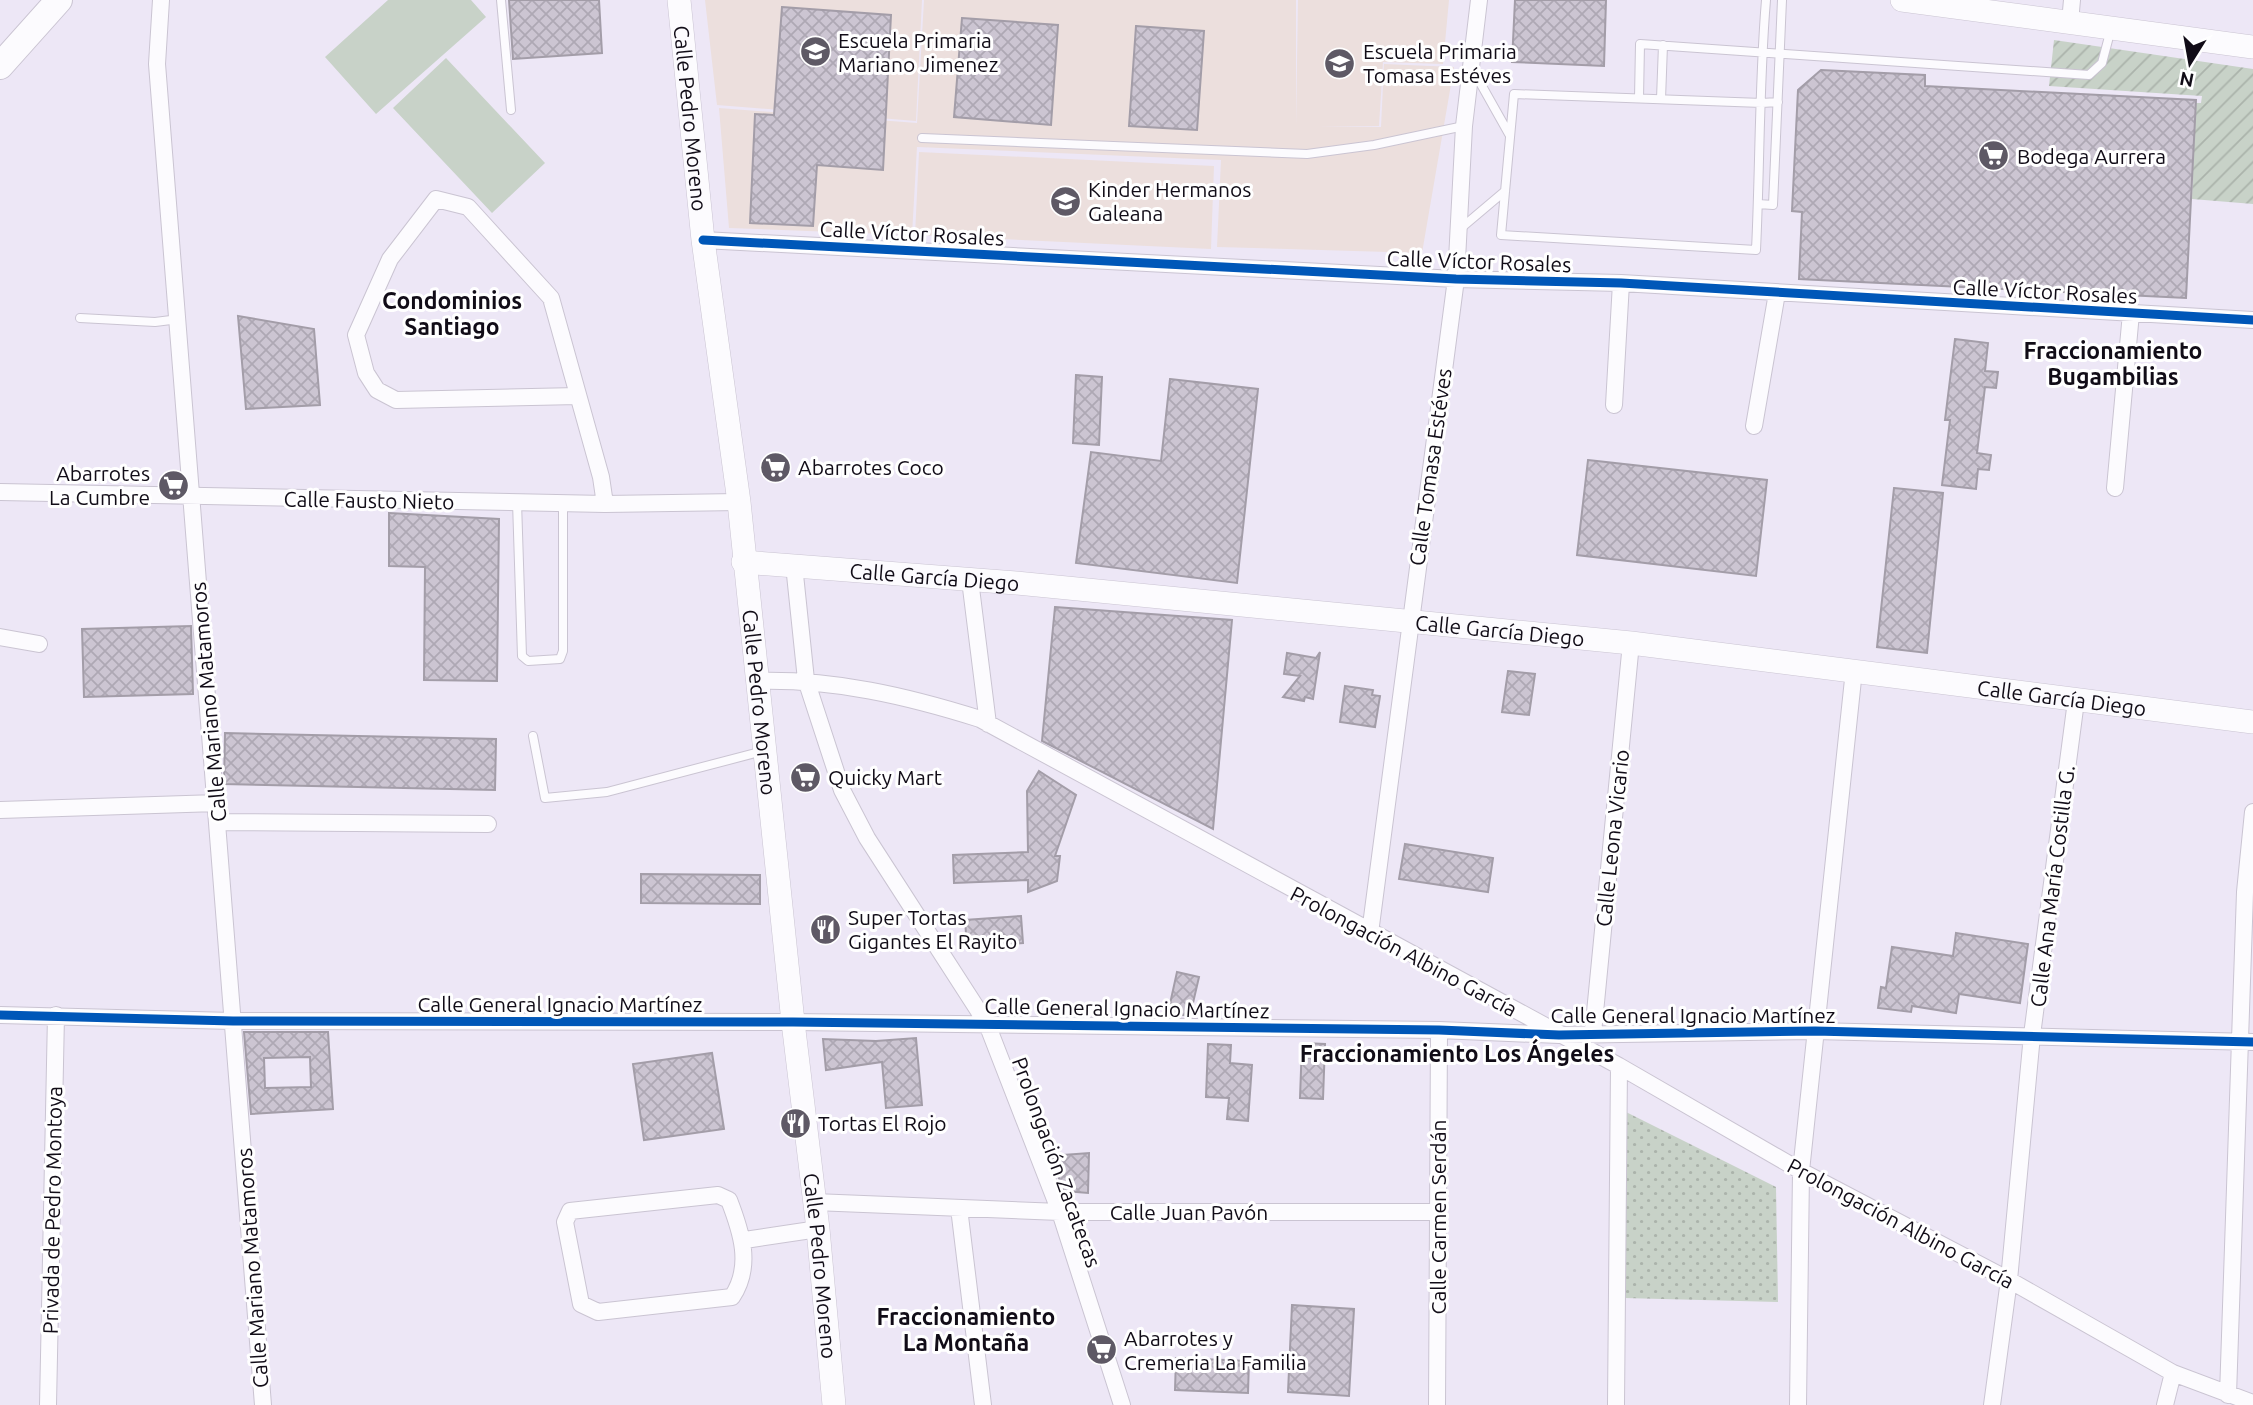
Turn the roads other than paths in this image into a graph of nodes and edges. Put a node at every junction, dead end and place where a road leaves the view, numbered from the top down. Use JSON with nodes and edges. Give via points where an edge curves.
{"nodes":[{"id":1,"x":59,"y":0,"type":"edge"},
{"id":2,"x":161,"y":0,"type":"edge"},
{"id":3,"x":501,"y":0,"type":"edge"},
{"id":4,"x":678,"y":0,"type":"edge"},
{"id":5,"x":1479,"y":0,"type":"edge"},
{"id":6,"x":1766,"y":0,"type":"edge"},
{"id":7,"x":1782,"y":0,"type":"edge"},
{"id":8,"x":1902,"y":0,"type":"edge"},
{"id":9,"x":2071,"y":11,"type":"edge"},
{"id":10,"x":2111,"y":27,"type":"junction"},
{"id":11,"x":1663,"y":45,"type":"junction"},
{"id":12,"x":2253,"y":47,"type":"edge"},
{"id":13,"x":1765,"y":51,"type":"junction"},
{"id":14,"x":1780,"y":52,"type":"junction"},
{"id":15,"x":0,"y":66,"type":"edge"},
{"id":16,"x":1473,"y":71,"type":"junction"},
{"id":17,"x":1639,"y":98,"type":"junction"},
{"id":18,"x":1661,"y":99,"type":"junction"},
{"id":19,"x":1777,"y":102,"type":"junction"},
{"id":20,"x":1762,"y":103,"type":"junction"},
{"id":21,"x":511,"y":110,"type":"dead end"},
{"id":22,"x":1464,"y":125,"type":"junction"},
{"id":23,"x":1510,"y":136,"type":"junction"},
{"id":24,"x":922,"y":138,"type":"dead end"},
{"id":25,"x":1760,"y":146,"type":"junction"},
{"id":26,"x":1776,"y":146,"type":"junction"},
{"id":27,"x":1505,"y":191,"type":"junction"},
{"id":28,"x":1758,"y":204,"type":"junction"},
{"id":29,"x":1457,"y":230,"type":"junction"},
{"id":30,"x":702,"y":240,"type":"junction"},
{"id":31,"x":1456,"y":279,"type":"junction"},
{"id":32,"x":1621,"y":283,"type":"junction"},
{"id":33,"x":1777,"y":293,"type":"junction"},
{"id":34,"x":2131,"y":313,"type":"junction"},
{"id":35,"x":80,"y":318,"type":"dead end"},
{"id":36,"x":180,"y":318,"type":"junction"},
{"id":37,"x":2253,"y":320,"type":"edge"},
{"id":38,"x":579,"y":396,"type":"junction"},
{"id":39,"x":1614,"y":405,"type":"dead end"},
{"id":40,"x":1754,"y":426,"type":"dead end"},
{"id":41,"x":2115,"y":488,"type":"dead end"},
{"id":42,"x":0,"y":492,"type":"edge"},
{"id":43,"x":191,"y":497,"type":"junction"},
{"id":44,"x":517,"y":502,"type":"junction"},
{"id":45,"x":739,"y":502,"type":"junction"},
{"id":46,"x":563,"y":503,"type":"junction"},
{"id":47,"x":605,"y":503,"type":"junction"},
{"id":48,"x":743,"y":562,"type":"junction"},
{"id":49,"x":794,"y":565,"type":"junction"},
{"id":50,"x":970,"y":580,"type":"junction"},
{"id":51,"x":1409,"y":621,"type":"junction"},
{"id":52,"x":0,"y":638,"type":"edge"},
{"id":53,"x":1631,"y":643,"type":"junction"},
{"id":54,"x":39,"y":644,"type":"dead end"},
{"id":55,"x":1854,"y":670,"type":"junction"},
{"id":56,"x":806,"y":680,"type":"junction"},
{"id":57,"x":757,"y":681,"type":"junction"},
{"id":58,"x":2076,"y":701,"type":"junction"},
{"id":59,"x":2253,"y":722,"type":"edge"},
{"id":60,"x":988,"y":724,"type":"junction"},
{"id":61,"x":533,"y":736,"type":"dead end"},
{"id":62,"x":766,"y":750,"type":"junction"},
{"id":63,"x":217,"y":803,"type":"junction"},
{"id":64,"x":0,"y":810,"type":"edge"},
{"id":65,"x":2253,"y":812,"type":"edge"},
{"id":66,"x":218,"y":822,"type":"junction"},
{"id":67,"x":488,"y":824,"type":"dead end"},
{"id":68,"x":2249,"y":892,"type":"edge"},
{"id":69,"x":1370,"y":933,"type":"junction"},
{"id":70,"x":0,"y":1015,"type":"edge"},
{"id":71,"x":55,"y":1015,"type":"junction"},
{"id":72,"x":233,"y":1021,"type":"junction"},
{"id":73,"x":793,"y":1022,"type":"junction"},
{"id":74,"x":986,"y":1024,"type":"junction"},
{"id":75,"x":1439,"y":1030,"type":"junction"},
{"id":76,"x":1815,"y":1031,"type":"junction"},
{"id":77,"x":1593,"y":1033,"type":"junction"},
{"id":78,"x":1559,"y":1035,"type":"junction"},
{"id":79,"x":2032,"y":1035,"type":"junction"},
{"id":80,"x":2248,"y":1041,"type":"edge"},
{"id":81,"x":1619,"y":1066,"type":"junction"},
{"id":82,"x":1801,"y":1171,"type":"junction"},
{"id":83,"x":814,"y":1202,"type":"junction"},
{"id":84,"x":959,"y":1208,"type":"junction"},
{"id":85,"x":1060,"y":1212,"type":"junction"},
{"id":86,"x":1438,"y":1212,"type":"junction"},
{"id":87,"x":818,"y":1228,"type":"junction"},
{"id":88,"x":745,"y":1240,"type":"junction"},
{"id":89,"x":2008,"y":1280,"type":"junction"},
{"id":90,"x":2173,"y":1373,"type":"junction"},
{"id":91,"x":2228,"y":1395,"type":"junction"},
{"id":92,"x":2253,"y":1403,"type":"edge"},
{"id":93,"x":48,"y":1405,"type":"edge"},
{"id":94,"x":263,"y":1405,"type":"edge"},
{"id":95,"x":834,"y":1405,"type":"edge"},
{"id":96,"x":983,"y":1405,"type":"edge"},
{"id":97,"x":1122,"y":1405,"type":"edge"},
{"id":98,"x":1437,"y":1405,"type":"edge"},
{"id":99,"x":1616,"y":1405,"type":"edge"},
{"id":100,"x":1798,"y":1405,"type":"edge"},
{"id":101,"x":1992,"y":1405,"type":"edge"},
{"id":102,"x":2165,"y":1405,"type":"edge"}],
"edges":[{"from":1,"to":15,"type":"main road"},
{"from":2,"to":36,"type":"street","name":"Calle Mariano Matamoros","via":[[157,64]]},
{"from":3,"to":21,"type":"lane"},
{"from":4,"to":30,"type":"street","name":"Calle Pedro Moreno"},
{"from":5,"to":16,"type":"street","name":"Calle Tomasa Estéves"},
{"from":6,"to":13,"type":"lane"},
{"from":7,"to":14,"type":"lane"},
{"from":8,"to":9,"type":"street"},
{"from":9,"to":10,"type":"street"},
{"from":10,"to":12,"type":"street"},
{"from":10,"to":14,"type":"lane","via":[[2102,63],[2089,75]]},
{"from":11,"to":13,"type":"lane"},
{"from":11,"to":17,"type":"lane","via":[[1640,44]]},
{"from":11,"to":18,"type":"lane"},
{"from":13,"to":14,"type":"lane"},
{"from":13,"to":20,"type":"lane"},
{"from":14,"to":19,"type":"lane"},
{"from":16,"to":22,"type":"street","name":"Calle Tomasa Estéves"},
{"from":16,"to":23,"type":"lane"},
{"from":17,"to":18,"type":"lane"},
{"from":17,"to":23,"type":"lane","via":[[1514,94]]},
{"from":18,"to":20,"type":"lane"},
{"from":19,"to":20,"type":"lane"},
{"from":19,"to":26,"type":"lane"},
{"from":20,"to":25,"type":"lane"},
{"from":22,"to":24,"type":"lane","via":[[1307,154]]},
{"from":22,"to":29,"type":"street","name":"Calle Tomasa Estéves"},
{"from":23,"to":27,"type":"lane"},
{"from":25,"to":26,"type":"lane"},
{"from":25,"to":28,"type":"lane"},
{"from":26,"to":28,"type":"lane","via":[[1773,205]]},
{"from":27,"to":28,"type":"lane","via":[[1501,235],[1756,250]]},
{"from":27,"to":29,"type":"lane"},
{"from":29,"to":31,"type":"street","name":"Calle Tomasa Estéves"},
{"from":30,"to":31,"type":"street","name":"Calle Víctor Rosales"},
{"from":30,"to":45,"type":"street","name":"Calle Pedro Moreno"},
{"from":31,"to":32,"type":"street","name":"Calle Víctor Rosales"},
{"from":31,"to":51,"type":"street","name":"Calle Tomasa Estéves"},
{"from":32,"to":33,"type":"street","name":"Calle Víctor Rosales"},
{"from":32,"to":39,"type":"street"},
{"from":33,"to":34,"type":"street","name":"Calle Víctor Rosales"},
{"from":33,"to":40,"type":"street"},
{"from":34,"to":37,"type":"street","name":"Calle Víctor Rosales"},
{"from":34,"to":41,"type":"street"},
{"from":35,"to":36,"type":"lane","via":[[155,322]]},
{"from":36,"to":43,"type":"street","name":"Calle Mariano Matamoros"},
{"from":38,"to":38,"type":"street","via":[[551,298],[468,207],[436,199],[390,259],[356,335],[366,373],[377,390],[396,400]]},
{"from":38,"to":47,"type":"street"},
{"from":42,"to":43,"type":"street","name":"Calle Fausto Nieto"},
{"from":43,"to":44,"type":"street","name":"Calle Fausto Nieto"},
{"from":43,"to":63,"type":"street","name":"Calle Mariano Matamoros"},
{"from":44,"to":46,"type":"street","name":"Calle Fausto Nieto"},
{"from":44,"to":46,"type":"lane","via":[[522,656],[528,661],[560,659],[563,651]]},
{"from":45,"to":47,"type":"street","name":"Calle Fausto Nieto"},
{"from":45,"to":48,"type":"street","name":"Calle Pedro Moreno"},
{"from":46,"to":47,"type":"street","name":"Calle Fausto Nieto"},
{"from":48,"to":49,"type":"street","name":"Calle García Diego"},
{"from":48,"to":57,"type":"street","name":"Calle Pedro Moreno"},
{"from":49,"to":50,"type":"street","name":"Calle García Diego"},
{"from":49,"to":56,"type":"street","name":"Prolongación Zacatecas"},
{"from":50,"to":51,"type":"street","name":"Calle García Diego"},
{"from":50,"to":60,"type":"street"},
{"from":51,"to":53,"type":"street","name":"Calle García Diego"},
{"from":51,"to":69,"type":"street","name":"Calle Tomasa Estéves"},
{"from":52,"to":54,"type":"street"},
{"from":53,"to":55,"type":"street","name":"Calle García Diego"},
{"from":53,"to":77,"type":"street","name":"Calle Leona Vicario"},
{"from":55,"to":58,"type":"street","name":"Calle García Diego"},
{"from":55,"to":76,"type":"street"},
{"from":56,"to":57,"type":"street","name":"Prolongación Albino García"},
{"from":56,"to":60,"type":"street","name":"Prolongación Albino García","via":[[921,700]]},
{"from":56,"to":74,"type":"street","name":"Prolongación Zacatecas","via":[[842,790],[867,838]]},
{"from":57,"to":62,"type":"street","name":"Calle Pedro Moreno"},
{"from":58,"to":59,"type":"street","name":"Calle García Diego"},
{"from":58,"to":79,"type":"street","name":"Calle Ana María Costilla G."},
{"from":60,"to":69,"type":"street","name":"Prolongación Albino García"},
{"from":61,"to":62,"type":"lane","via":[[545,799],[607,792]]},
{"from":62,"to":73,"type":"street","name":"Calle Pedro Moreno"},
{"from":63,"to":64,"type":"street"},
{"from":63,"to":66,"type":"street","name":"Calle Mariano Matamoros"},
{"from":65,"to":68,"type":"street"},
{"from":66,"to":67,"type":"street"},
{"from":66,"to":72,"type":"street","name":"Calle Mariano Matamoros"},
{"from":68,"to":80,"type":"street"},
{"from":69,"to":78,"type":"street","name":"Prolongación Albino García"},
{"from":70,"to":71,"type":"street","name":"Calle General Ignacio Martínez"},
{"from":71,"to":72,"type":"street","name":"Calle General Ignacio Martínez"},
{"from":71,"to":93,"type":"street","name":"Privada de Pedro Montoya"},
{"from":72,"to":73,"type":"street","name":"Calle General Ignacio Martínez"},
{"from":72,"to":94,"type":"street","name":"Calle Mariano Matamoros"},
{"from":73,"to":74,"type":"street","name":"Calle General Ignacio Martínez"},
{"from":73,"to":83,"type":"street","name":"Calle Pedro Moreno"},
{"from":74,"to":75,"type":"street","name":"Calle General Ignacio Martínez"},
{"from":74,"to":85,"type":"street","name":"Prolongación Zacatecas"},
{"from":75,"to":78,"type":"street","name":"Calle General Ignacio Martínez"},
{"from":75,"to":86,"type":"street","name":"Calle Carmen Serdán"},
{"from":76,"to":77,"type":"street","name":"Calle General Ignacio Martínez"},
{"from":76,"to":79,"type":"street","name":"Calle General Ignacio Martínez"},
{"from":76,"to":82,"type":"street"},
{"from":77,"to":78,"type":"street","name":"Calle General Ignacio Martínez"},
{"from":78,"to":81,"type":"street","name":"Prolongación Albino García"},
{"from":79,"to":80,"type":"street","name":"Calle General Ignacio Martínez"},
{"from":79,"to":89,"type":"street","name":"Calle Ana María Costilla G."},
{"from":80,"to":91,"type":"street"},
{"from":81,"to":82,"type":"street","name":"Prolongación Albino García"},
{"from":81,"to":99,"type":"street"},
{"from":82,"to":89,"type":"street","name":"Prolongación Albino García"},
{"from":82,"to":100,"type":"street"},
{"from":83,"to":84,"type":"street","name":"Calle Juan Pavón"},
{"from":83,"to":87,"type":"street","name":"Calle Pedro Moreno"},
{"from":84,"to":85,"type":"street","name":"Calle Juan Pavón"},
{"from":84,"to":96,"type":"street"},
{"from":85,"to":86,"type":"street","name":"Calle Juan Pavón"},
{"from":85,"to":97,"type":"street","name":"Prolongación Zacatecas"},
{"from":86,"to":98,"type":"street","name":"Calle Carmen Serdán"},
{"from":87,"to":88,"type":"street"},
{"from":87,"to":95,"type":"street","name":"Calle Pedro Moreno"},
{"from":88,"to":88,"type":"street","via":[[740,1285],[732,1297],[598,1312],[581,1304],[565,1222],[570,1210],[718,1195],[729,1200]]},
{"from":89,"to":90,"type":"street","name":"Prolongación Albino García"},
{"from":89,"to":101,"type":"street","name":"Calle Ana María Costilla G."},
{"from":90,"to":91,"type":"street","name":"Prolongación Albino García"},
{"from":90,"to":102,"type":"street"},
{"from":91,"to":92,"type":"street","name":"Prolongación Albino García"}]}
